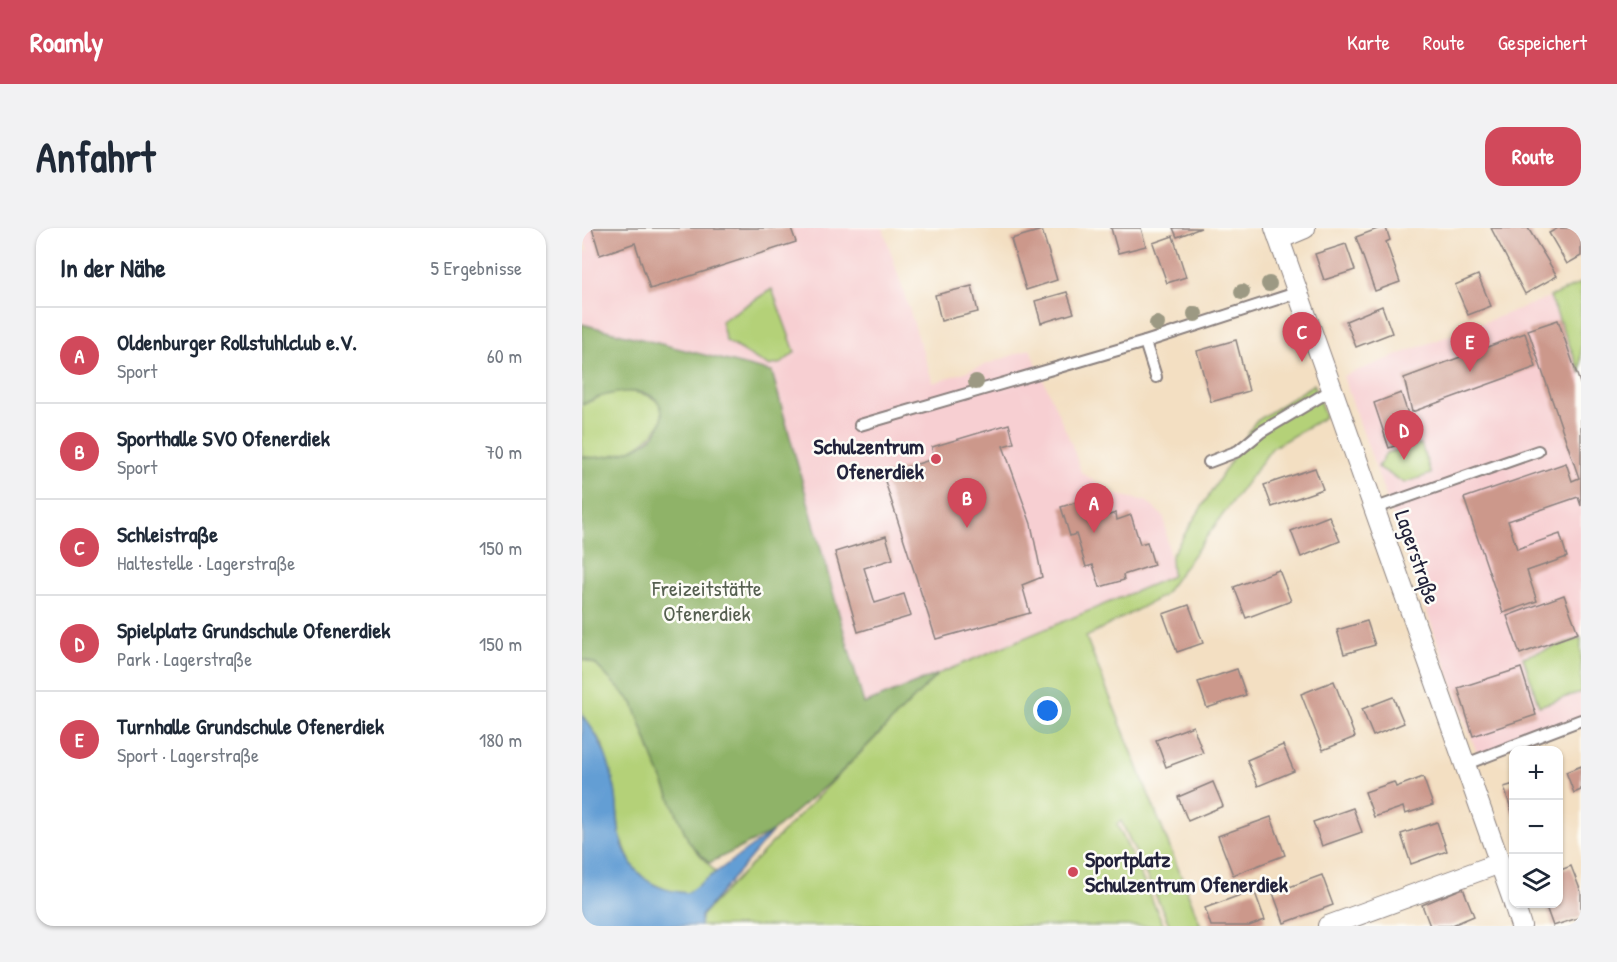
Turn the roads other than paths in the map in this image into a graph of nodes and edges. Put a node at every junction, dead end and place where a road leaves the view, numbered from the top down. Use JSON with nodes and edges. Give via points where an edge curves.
{"nodes":[{"id":1,"x":1305,"y":228,"type":"edge"},
{"id":2,"x":1277,"y":233,"type":"edge"},
{"id":3,"x":1299,"y":292,"type":"junction"},
{"id":4,"x":1145,"y":342,"type":"junction"},
{"id":5,"x":1156,"y":377,"type":"dead end"},
{"id":6,"x":1333,"y":389,"type":"junction"},
{"id":7,"x":860,"y":425,"type":"dead end"},
{"id":8,"x":1538,"y":451,"type":"dead end"},
{"id":9,"x":1209,"y":462,"type":"dead end"},
{"id":10,"x":1376,"y":508,"type":"junction"},
{"id":11,"x":1581,"y":720,"type":"edge"},
{"id":12,"x":1466,"y":764,"type":"junction"},
{"id":13,"x":1500,"y":863,"type":"junction"},
{"id":14,"x":1509,"y":889,"type":"edge"},
{"id":15,"x":1516,"y":908,"type":"edge"},
{"id":16,"x":1328,"y":926,"type":"edge"},
{"id":17,"x":1521,"y":926,"type":"edge"}],
"edges":[{"from":1,"to":2,"type":"street"},
{"from":2,"to":3,"type":"street","name":"Lagerstraße"},
{"from":3,"to":4,"type":"lane"},
{"from":3,"to":6,"type":"street","name":"Lagerstraße"},
{"from":4,"to":5,"type":"lane"},
{"from":4,"to":7,"type":"lane"},
{"from":6,"to":9,"type":"lane","via":[[1261,432],[1238,451]]},
{"from":6,"to":10,"type":"street","name":"Lagerstraße"},
{"from":8,"to":10,"type":"lane"},
{"from":10,"to":12,"type":"street","name":"Lagerstraße"},
{"from":11,"to":12,"type":"lane"},
{"from":12,"to":13,"type":"street","name":"Lagerstraße"},
{"from":13,"to":14,"type":"street","name":"Lagerstraße"},
{"from":13,"to":16,"type":"street"},
{"from":15,"to":17,"type":"street","name":"Lagerstraße"}]}
